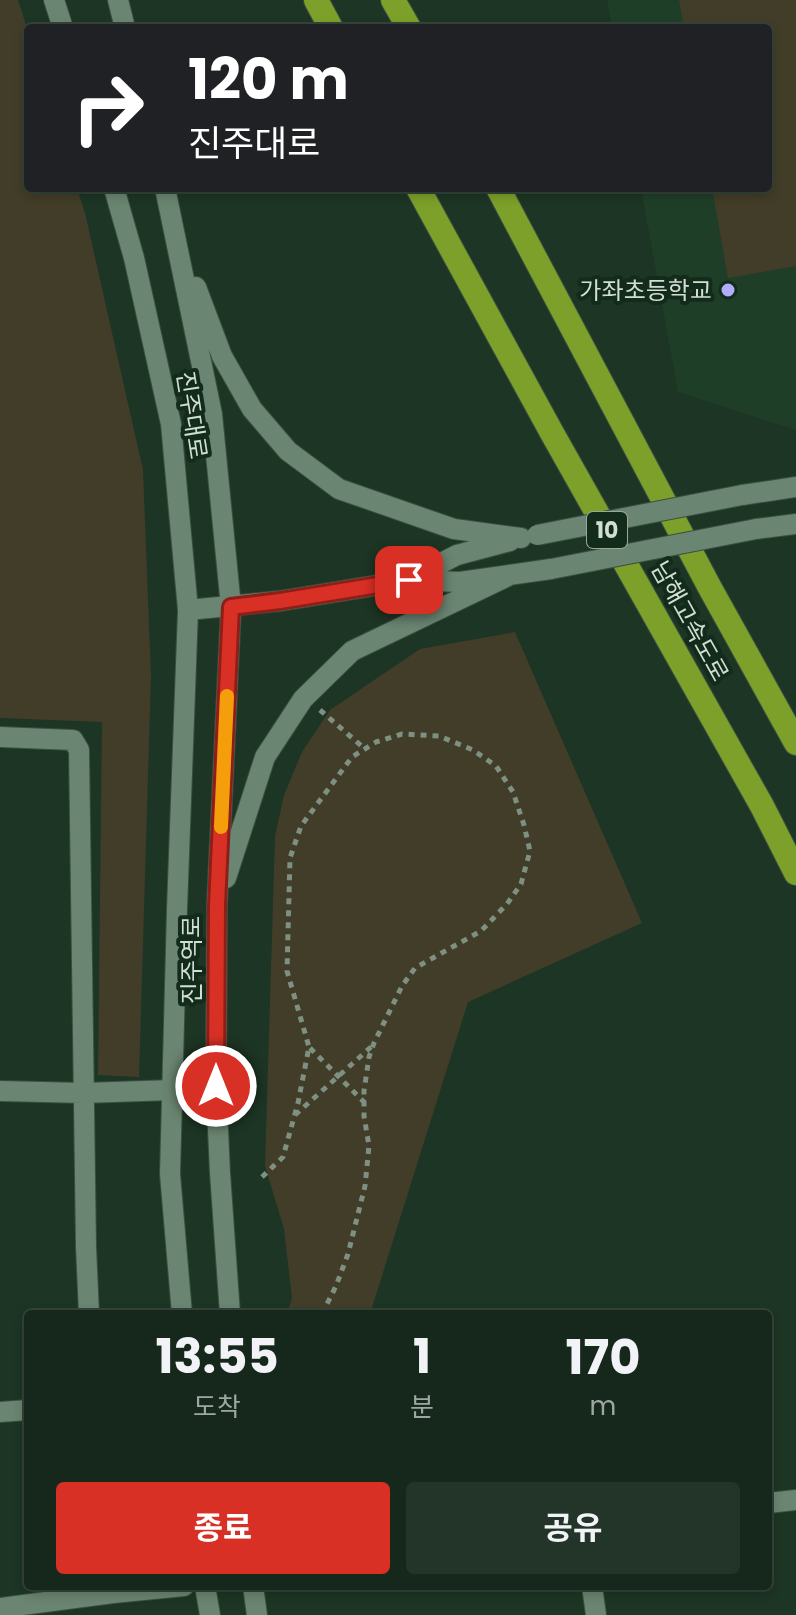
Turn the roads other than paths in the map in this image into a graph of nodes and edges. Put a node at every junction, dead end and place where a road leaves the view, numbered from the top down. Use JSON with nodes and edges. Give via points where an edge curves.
{"nodes":[{"id":1,"x":54,"y":0,"type":"edge"},
{"id":2,"x":118,"y":0,"type":"edge"},
{"id":3,"x":316,"y":0,"type":"edge"},
{"id":4,"x":393,"y":0,"type":"edge"},
{"id":5,"x":62,"y":24,"type":"edge"},
{"id":6,"x":124,"y":24,"type":"edge"},
{"id":7,"x":329,"y":24,"type":"edge"},
{"id":8,"x":407,"y":24,"type":"edge"},
{"id":9,"x":115,"y":192,"type":"edge"},
{"id":10,"x":166,"y":192,"type":"edge"},
{"id":11,"x":420,"y":192,"type":"edge"},
{"id":12,"x":500,"y":192,"type":"edge"},
{"id":13,"x":173,"y":225,"type":"junction"},
{"id":14,"x":796,"y":487,"type":"edge"},
{"id":15,"x":796,"y":524,"type":"edge"},
{"id":16,"x":529,"y":536,"type":"junction"},
{"id":17,"x":508,"y":576,"type":"junction"},
{"id":18,"x":409,"y":580,"type":"junction"},
{"id":19,"x":231,"y":607,"type":"junction"},
{"id":20,"x":188,"y":610,"type":"junction"},
{"id":21,"x":0,"y":737,"type":"edge"},
{"id":22,"x":796,"y":743,"type":"edge"},
{"id":23,"x":796,"y":873,"type":"edge"},
{"id":24,"x":217,"y":905,"type":"junction"},
{"id":25,"x":173,"y":1090,"type":"junction"},
{"id":26,"x":0,"y":1091,"type":"edge"},
{"id":27,"x":84,"y":1093,"type":"junction"},
{"id":28,"x":89,"y":1310,"type":"edge"},
{"id":29,"x":182,"y":1310,"type":"edge"},
{"id":30,"x":230,"y":1310,"type":"edge"},
{"id":31,"x":24,"y":1410,"type":"edge"},
{"id":32,"x":0,"y":1412,"type":"edge"},
{"id":33,"x":796,"y":1500,"type":"edge"},
{"id":34,"x":772,"y":1503,"type":"edge"},
{"id":35,"x":107,"y":1590,"type":"edge"},
{"id":36,"x":206,"y":1590,"type":"edge"},
{"id":37,"x":254,"y":1590,"type":"edge"},
{"id":38,"x":593,"y":1590,"type":"edge"},
{"id":39,"x":0,"y":1608,"type":"edge"},
{"id":40,"x":210,"y":1615,"type":"edge"},
{"id":41,"x":257,"y":1615,"type":"edge"},
{"id":42,"x":596,"y":1615,"type":"edge"}],
"edges":[{"from":1,"to":5,"type":"street"},
{"from":2,"to":6,"type":"street"},
{"from":3,"to":7,"type":"highway"},
{"from":4,"to":8,"type":"highway"},
{"from":9,"to":20,"type":"street","name":"진주대로","via":[[171,424]]},
{"from":10,"to":13,"type":"street","name":"진주대로"},
{"from":11,"to":23,"type":"highway","name":"남해고속도로","number":"10"},
{"from":12,"to":22,"type":"highway","name":"남해고속도로"},
{"from":13,"to":16,"type":"street","via":[[222,356],[252,409],[288,451],[339,489],[454,529]]},
{"from":13,"to":19,"type":"street","name":"진주대로","via":[[212,414]]},
{"from":14,"to":16,"type":"street","bridge":true},
{"from":15,"to":17,"type":"street","bridge":true},
{"from":16,"to":18,"type":"street","via":[[457,555]]},
{"from":17,"to":18,"type":"street","via":[[460,582]]},
{"from":17,"to":24,"type":"street","via":[[352,651],[303,699],[265,757]]},
{"from":18,"to":19,"type":"street"},
{"from":19,"to":20,"type":"street"},
{"from":19,"to":24,"type":"street","name":"진주역로"},
{"from":20,"to":25,"type":"street","name":"진주역로"},
{"from":21,"to":27,"type":"street","via":[[73,740],[79,750]]},
{"from":24,"to":30,"type":"street","name":"진주역로","via":[[216,1086]]},
{"from":25,"to":27,"type":"street"},
{"from":25,"to":29,"type":"street","name":"진주역로","via":[[170,1174]]},
{"from":26,"to":27,"type":"street"},
{"from":27,"to":28,"type":"street"},
{"from":31,"to":32,"type":"street"},
{"from":33,"to":34,"type":"street"},
{"from":35,"to":39,"type":"street"},
{"from":36,"to":40,"type":"street"},
{"from":37,"to":41,"type":"street"},
{"from":38,"to":42,"type":"street"}]}
